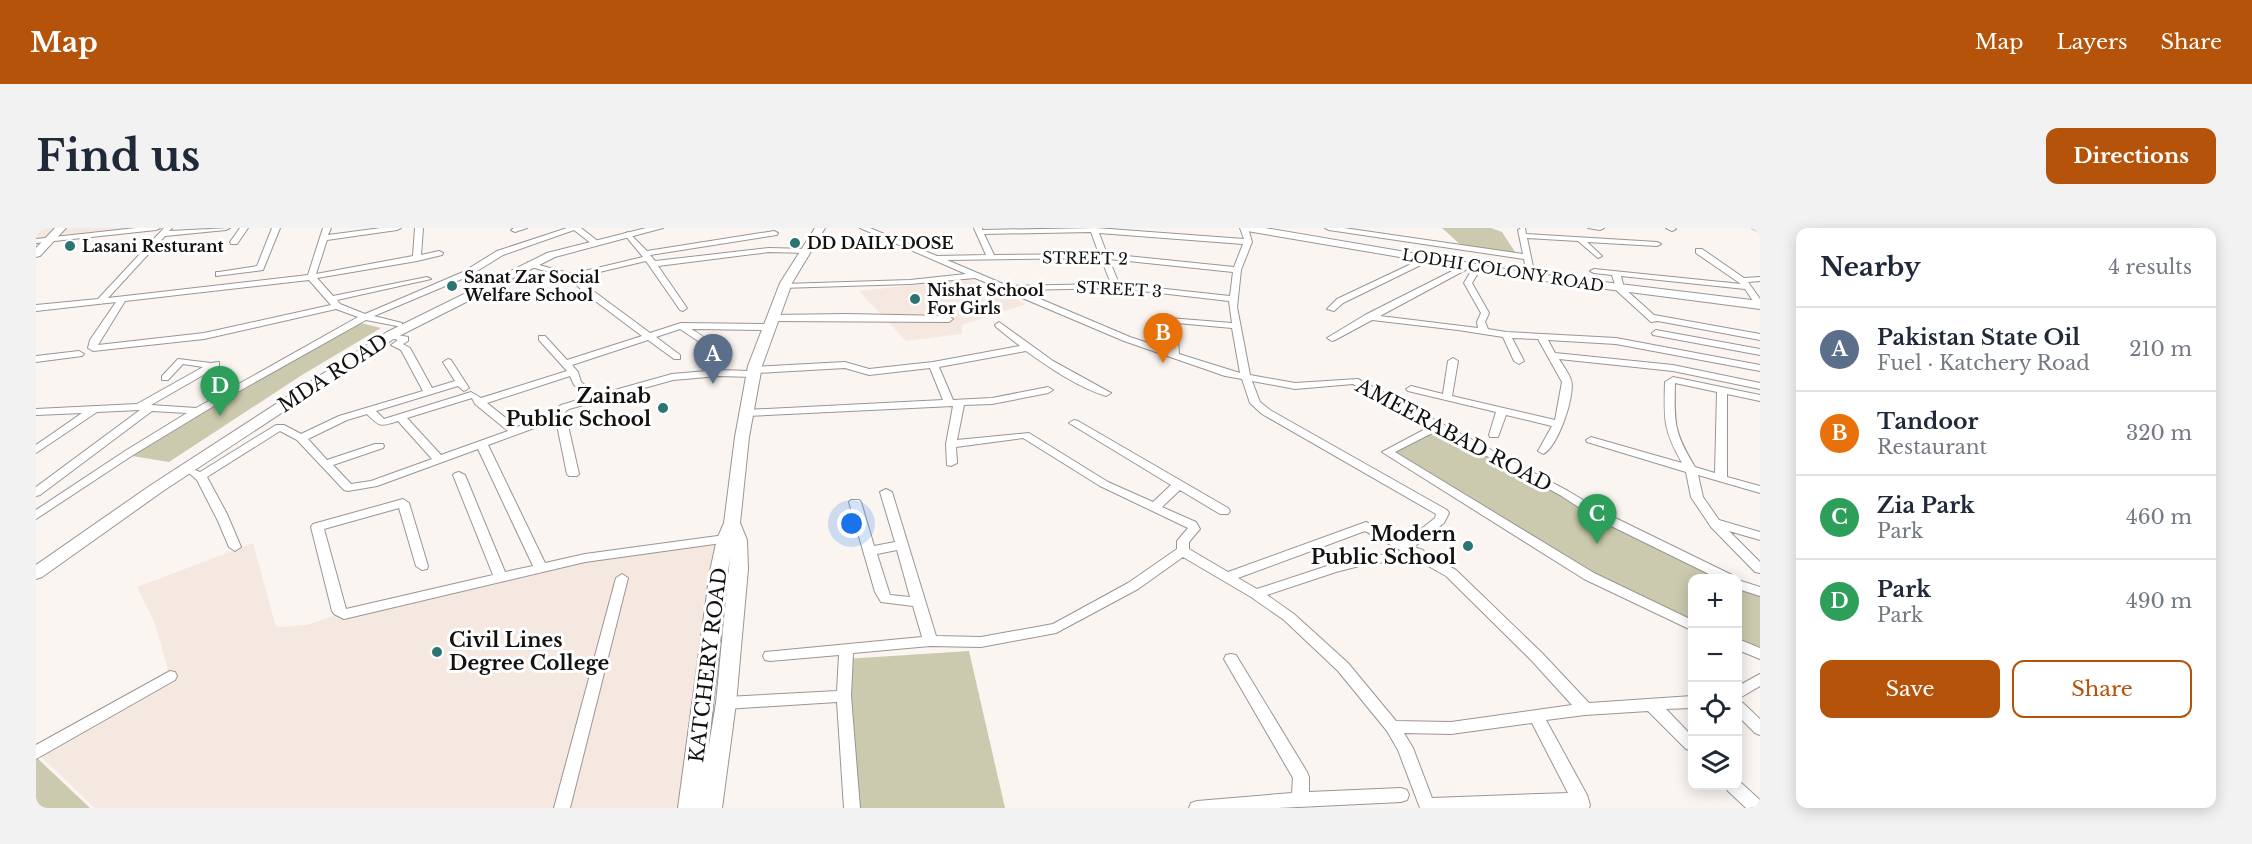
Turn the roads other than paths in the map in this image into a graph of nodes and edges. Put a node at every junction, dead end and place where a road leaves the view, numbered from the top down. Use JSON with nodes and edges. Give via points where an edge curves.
{"nodes":[{"id":1,"x":55,"y":228,"type":"edge"},
{"id":2,"x":62,"y":228,"type":"edge"},
{"id":3,"x":226,"y":228,"type":"edge"},
{"id":4,"x":244,"y":228,"type":"edge"},
{"id":5,"x":276,"y":228,"type":"edge"},
{"id":6,"x":327,"y":228,"type":"edge"},
{"id":7,"x":397,"y":228,"type":"edge"},
{"id":8,"x":418,"y":228,"type":"edge"},
{"id":9,"x":575,"y":228,"type":"edge"},
{"id":10,"x":643,"y":228,"type":"edge"},
{"id":11,"x":658,"y":228,"type":"edge"},
{"id":12,"x":820,"y":228,"type":"edge"},
{"id":13,"x":864,"y":228,"type":"edge"},
{"id":14,"x":1251,"y":228,"type":"edge"},
{"id":15,"x":1329,"y":228,"type":"edge"},
{"id":16,"x":1398,"y":228,"type":"edge"},
{"id":17,"x":1592,"y":228,"type":"edge"},
{"id":18,"x":1600,"y":228,"type":"edge"},
{"id":19,"x":162,"y":230,"type":"edge"},
{"id":20,"x":979,"y":230,"type":"edge"},
{"id":21,"x":1094,"y":230,"type":"junction"},
{"id":22,"x":1364,"y":231,"type":"edge"},
{"id":23,"x":1522,"y":232,"type":"edge"},
{"id":24,"x":774,"y":233,"type":"dead end"},
{"id":25,"x":628,"y":234,"type":"junction"},
{"id":26,"x":326,"y":238,"type":"junction"},
{"id":27,"x":1407,"y":239,"type":"junction"},
{"id":28,"x":593,"y":241,"type":"junction"},
{"id":29,"x":1581,"y":241,"type":"junction"},
{"id":30,"x":41,"y":242,"type":"edge"},
{"id":31,"x":234,"y":242,"type":"dead end"},
{"id":32,"x":1248,"y":242,"type":"junction"},
{"id":33,"x":1657,"y":244,"type":"dead end"},
{"id":34,"x":1442,"y":245,"type":"junction"},
{"id":35,"x":807,"y":251,"type":"junction"},
{"id":36,"x":1699,"y":251,"type":"dead end"},
{"id":37,"x":439,"y":253,"type":"dead end"},
{"id":38,"x":36,"y":254,"type":"edge"},
{"id":39,"x":1105,"y":256,"type":"junction"},
{"id":40,"x":1598,"y":256,"type":"dead end"},
{"id":41,"x":991,"y":257,"type":"junction"},
{"id":42,"x":1527,"y":257,"type":"junction"},
{"id":43,"x":649,"y":258,"type":"junction"},
{"id":44,"x":932,"y":258,"type":"junction"},
{"id":45,"x":417,"y":259,"type":"junction"},
{"id":46,"x":1429,"y":259,"type":"junction"},
{"id":47,"x":226,"y":261,"type":"dead end"},
{"id":48,"x":1445,"y":262,"type":"junction"},
{"id":49,"x":531,"y":264,"type":"junction"},
{"id":50,"x":1472,"y":267,"type":"junction"},
{"id":51,"x":1237,"y":270,"type":"junction"},
{"id":52,"x":1594,"y":271,"type":"dead end"},
{"id":53,"x":219,"y":274,"type":"junction"},
{"id":54,"x":1616,"y":274,"type":"junction"},
{"id":55,"x":572,"y":276,"type":"junction"},
{"id":56,"x":975,"y":276,"type":"junction"},
{"id":57,"x":1531,"y":276,"type":"junction"},
{"id":58,"x":311,"y":277,"type":"junction"},
{"id":59,"x":427,"y":279,"type":"dead end"},
{"id":60,"x":1760,"y":279,"type":"edge"},
{"id":61,"x":1745,"y":285,"type":"junction"},
{"id":62,"x":784,"y":286,"type":"junction"},
{"id":63,"x":1116,"y":286,"type":"junction"},
{"id":64,"x":1005,"y":288,"type":"junction"},
{"id":65,"x":1620,"y":289,"type":"junction"},
{"id":66,"x":210,"y":291,"type":"junction"},
{"id":67,"x":122,"y":299,"type":"junction"},
{"id":68,"x":1233,"y":299,"type":"junction"},
{"id":69,"x":100,"y":300,"type":"junction"},
{"id":70,"x":453,"y":300,"type":"junction"},
{"id":71,"x":334,"y":302,"type":"junction"},
{"id":72,"x":1760,"y":305,"type":"edge"},
{"id":73,"x":36,"y":308,"type":"edge"},
{"id":74,"x":683,"y":308,"type":"dead end"},
{"id":75,"x":1331,"y":309,"type":"dead end"},
{"id":76,"x":365,"y":317,"type":"junction"},
{"id":77,"x":1368,"y":317,"type":"junction"},
{"id":78,"x":1650,"y":317,"type":"junction"},
{"id":79,"x":948,"y":319,"type":"dead end"},
{"id":80,"x":771,"y":323,"type":"junction"},
{"id":81,"x":999,"y":325,"type":"dead end"},
{"id":82,"x":681,"y":326,"type":"junction"},
{"id":83,"x":1236,"y":326,"type":"junction"},
{"id":84,"x":395,"y":330,"type":"junction"},
{"id":85,"x":1484,"y":332,"type":"junction"},
{"id":86,"x":1656,"y":333,"type":"junction"},
{"id":87,"x":1506,"y":335,"type":"junction"},
{"id":88,"x":648,"y":336,"type":"junction"},
{"id":89,"x":1541,"y":336,"type":"junction"},
{"id":90,"x":1760,"y":337,"type":"edge"},
{"id":91,"x":1332,"y":338,"type":"dead end"},
{"id":92,"x":542,"y":339,"type":"dead end"},
{"id":93,"x":1025,"y":348,"type":"junction"},
{"id":94,"x":1661,"y":349,"type":"junction"},
{"id":95,"x":362,"y":350,"type":"junction"},
{"id":96,"x":710,"y":350,"type":"dead end"},
{"id":97,"x":1760,"y":352,"type":"edge"},
{"id":98,"x":79,"y":354,"type":"dead end"},
{"id":99,"x":1174,"y":355,"type":"junction"},
{"id":100,"x":1554,"y":356,"type":"junction"},
{"id":101,"x":677,"y":357,"type":"dead end"},
{"id":102,"x":36,"y":359,"type":"edge"},
{"id":103,"x":1453,"y":361,"type":"dead end"},
{"id":104,"x":1519,"y":361,"type":"dead end"},
{"id":105,"x":448,"y":362,"type":"dead end"},
{"id":106,"x":565,"y":364,"type":"junction"},
{"id":107,"x":933,"y":365,"type":"junction"},
{"id":108,"x":1760,"y":368,"type":"edge"},
{"id":109,"x":573,"y":372,"type":"junction"},
{"id":110,"x":754,"y":372,"type":"junction"},
{"id":111,"x":165,"y":378,"type":"dead end"},
{"id":112,"x":1246,"y":378,"type":"junction"},
{"id":113,"x":459,"y":383,"type":"junction"},
{"id":114,"x":1760,"y":386,"type":"edge"},
{"id":115,"x":1411,"y":389,"type":"dead end"},
{"id":116,"x":1048,"y":390,"type":"dead end"},
{"id":117,"x":1722,"y":390,"type":"junction"},
{"id":118,"x":429,"y":392,"type":"junction"},
{"id":119,"x":1106,"y":393,"type":"dead end"},
{"id":120,"x":475,"y":398,"type":"junction"},
{"id":121,"x":1447,"y":398,"type":"junction"},
{"id":122,"x":1760,"y":398,"type":"edge"},
{"id":123,"x":596,"y":399,"type":"junction"},
{"id":124,"x":954,"y":403,"type":"junction"},
{"id":125,"x":144,"y":408,"type":"junction"},
{"id":126,"x":94,"y":410,"type":"junction"},
{"id":127,"x":368,"y":410,"type":"junction"},
{"id":128,"x":198,"y":411,"type":"junction"},
{"id":129,"x":1502,"y":411,"type":"junction"},
{"id":130,"x":36,"y":412,"type":"edge"},
{"id":131,"x":560,"y":412,"type":"junction"},
{"id":132,"x":746,"y":413,"type":"junction"},
{"id":133,"x":400,"y":417,"type":"junction"},
{"id":134,"x":1074,"y":423,"type":"dead end"},
{"id":135,"x":1558,"y":424,"type":"junction"},
{"id":136,"x":1440,"y":425,"type":"junction"},
{"id":137,"x":515,"y":431,"type":"junction"},
{"id":138,"x":1494,"y":435,"type":"dead end"},
{"id":139,"x":301,"y":438,"type":"junction"},
{"id":140,"x":1591,"y":440,"type":"dead end"},
{"id":141,"x":481,"y":443,"type":"junction"},
{"id":142,"x":951,"y":444,"type":"junction"},
{"id":143,"x":379,"y":446,"type":"dead end"},
{"id":144,"x":36,"y":450,"type":"edge"},
{"id":145,"x":1543,"y":451,"type":"dead end"},
{"id":146,"x":438,"y":459,"type":"junction"},
{"id":147,"x":951,"y":463,"type":"dead end"},
{"id":148,"x":325,"y":464,"type":"junction"},
{"id":149,"x":186,"y":468,"type":"junction"},
{"id":150,"x":1691,"y":470,"type":"junction"},
{"id":151,"x":573,"y":474,"type":"dead end"},
{"id":152,"x":459,"y":475,"type":"dead end"},
{"id":153,"x":201,"y":476,"type":"junction"},
{"id":154,"x":1721,"y":479,"type":"junction"},
{"id":155,"x":1179,"y":484,"type":"junction"},
{"id":156,"x":1760,"y":490,"type":"edge"},
{"id":157,"x":886,"y":492,"type":"dead end"},
{"id":158,"x":36,"y":493,"type":"edge"},
{"id":159,"x":855,"y":502,"type":"dead end"},
{"id":160,"x":1155,"y":507,"type":"junction"},
{"id":161,"x":1224,"y":511,"type":"dead end"},
{"id":162,"x":36,"y":515,"type":"edge"},
{"id":163,"x":1716,"y":524,"type":"junction"},
{"id":164,"x":728,"y":531,"type":"junction"},
{"id":165,"x":1760,"y":536,"type":"edge"},
{"id":166,"x":902,"y":545,"type":"junction"},
{"id":167,"x":235,"y":547,"type":"dead end"},
{"id":168,"x":1413,"y":550,"type":"junction"},
{"id":169,"x":870,"y":551,"type":"junction"},
{"id":170,"x":1183,"y":551,"type":"junction"},
{"id":171,"x":36,"y":563,"type":"edge"},
{"id":172,"x":422,"y":566,"type":"dead end"},
{"id":173,"x":540,"y":567,"type":"junction"},
{"id":174,"x":1760,"y":569,"type":"edge"},
{"id":175,"x":729,"y":570,"type":"junction"},
{"id":176,"x":36,"y":573,"type":"edge"},
{"id":177,"x":1717,"y":574,"type":"edge"},
{"id":178,"x":500,"y":577,"type":"junction"},
{"id":179,"x":1227,"y":577,"type":"junction"},
{"id":180,"x":622,"y":578,"type":"dead end"},
{"id":181,"x":1742,"y":586,"type":"edge"},
{"id":182,"x":1760,"y":592,"type":"edge"},
{"id":183,"x":1256,"y":594,"type":"junction"},
{"id":184,"x":918,"y":602,"type":"junction"},
{"id":185,"x":1688,"y":623,"type":"edge"},
{"id":186,"x":930,"y":641,"type":"junction"},
{"id":187,"x":1742,"y":646,"type":"edge"},
{"id":188,"x":846,"y":650,"type":"junction"},
{"id":189,"x":1760,"y":654,"type":"edge"},
{"id":190,"x":770,"y":656,"type":"dead end"},
{"id":191,"x":1231,"y":659,"type":"dead end"},
{"id":192,"x":730,"y":660,"type":"junction"},
{"id":193,"x":709,"y":662,"type":"junction"},
{"id":194,"x":170,"y":676,"type":"dead end"},
{"id":195,"x":1760,"y":679,"type":"edge"},
{"id":196,"x":1742,"y":690,"type":"edge"},
{"id":197,"x":844,"y":696,"type":"junction"},
{"id":198,"x":1688,"y":702,"type":"edge"},
{"id":199,"x":726,"y":703,"type":"junction"},
{"id":200,"x":1652,"y":705,"type":"junction"},
{"id":201,"x":1585,"y":709,"type":"junction"},
{"id":202,"x":1742,"y":712,"type":"edge"},
{"id":203,"x":1536,"y":716,"type":"junction"},
{"id":204,"x":1392,"y":727,"type":"junction"},
{"id":205,"x":1760,"y":729,"type":"edge"},
{"id":206,"x":1688,"y":741,"type":"edge"},
{"id":207,"x":36,"y":753,"type":"edge"},
{"id":208,"x":706,"y":763,"type":"junction"},
{"id":209,"x":1738,"y":790,"type":"edge"},
{"id":210,"x":1401,"y":795,"type":"dead end"},
{"id":211,"x":1300,"y":799,"type":"junction"},
{"id":212,"x":1582,"y":804,"type":"edge"},
{"id":213,"x":1427,"y":807,"type":"edge"},
{"id":214,"x":1756,"y":807,"type":"edge"},
{"id":215,"x":561,"y":808,"type":"edge"},
{"id":216,"x":690,"y":808,"type":"edge"},
{"id":217,"x":710,"y":808,"type":"edge"},
{"id":218,"x":852,"y":808,"type":"edge"},
{"id":219,"x":1197,"y":808,"type":"edge"}],
"edges":[{"from":1,"to":30,"type":"main road"},
{"from":2,"to":30,"type":"main road"},
{"from":3,"to":19,"type":"street"},
{"from":4,"to":31,"type":"street"},
{"from":5,"to":53,"type":"street","via":[[260,268]]},
{"from":6,"to":26,"type":"street"},
{"from":7,"to":26,"type":"street"},
{"from":8,"to":45,"type":"street"},
{"from":9,"to":28,"type":"street"},
{"from":9,"to":76,"type":"street","via":[[509,249],[466,274]]},
{"from":10,"to":28,"type":"main road","name":"MDA ROAD"},
{"from":11,"to":25,"type":"main road","name":"MDA ROAD"},
{"from":12,"to":35,"type":"main road","name":"KATCHERY ROAD"},
{"from":13,"to":44,"type":"street","name":"AMEERABAD ROAD"},
{"from":14,"to":32,"type":"street"},
{"from":14,"to":46,"type":"main road","name":"LODHI COLONY ROAD"},
{"from":15,"to":22,"type":"street"},
{"from":16,"to":27,"type":"street"},
{"from":17,"to":18,"type":"street"},
{"from":19,"to":30,"type":"street"},
{"from":19,"to":69,"type":"street","via":[[140,260]]},
{"from":20,"to":21,"type":"street"},
{"from":20,"to":41,"type":"street"},
{"from":21,"to":32,"type":"street"},
{"from":21,"to":39,"type":"street"},
{"from":22,"to":27,"type":"street"},
{"from":23,"to":29,"type":"street"},
{"from":23,"to":42,"type":"street"},
{"from":24,"to":43,"type":"street"},
{"from":25,"to":28,"type":"main road","name":"MDA ROAD"},
{"from":25,"to":43,"type":"street"},
{"from":26,"to":58,"type":"street"},
{"from":27,"to":34,"type":"street"},
{"from":28,"to":49,"type":"main road","name":"MDA ROAD"},
{"from":28,"to":70,"type":"main road","name":"MDA ROAD","via":[[526,262]]},
{"from":29,"to":33,"type":"street"},
{"from":29,"to":40,"type":"street"},
{"from":30,"to":38,"type":"main road"},
{"from":32,"to":51,"type":"street"},
{"from":34,"to":42,"type":"street"},
{"from":34,"to":48,"type":"street"},
{"from":35,"to":43,"type":"street"},
{"from":35,"to":62,"type":"main road","name":"KATCHERY ROAD"},
{"from":36,"to":61,"type":"street"},
{"from":37,"to":45,"type":"street"},
{"from":39,"to":41,"type":"street","name":"STREET 2"},
{"from":39,"to":51,"type":"street","name":"STREET 2"},
{"from":39,"to":63,"type":"street"},
{"from":41,"to":44,"type":"street","name":"STREET 2"},
{"from":42,"to":57,"type":"street"},
{"from":43,"to":55,"type":"street"},
{"from":43,"to":74,"type":"street"},
{"from":44,"to":56,"type":"street","name":"AMEERABAD ROAD"},
{"from":45,"to":58,"type":"street"},
{"from":46,"to":48,"type":"main road","name":"LODHI COLONY ROAD"},
{"from":46,"to":75,"type":"street","via":[[1340,301]]},
{"from":47,"to":53,"type":"street"},
{"from":48,"to":50,"type":"main road","name":"LODHI COLONY ROAD"},
{"from":49,"to":55,"type":"street"},
{"from":49,"to":70,"type":"main road","name":"MDA ROAD"},
{"from":50,"to":57,"type":"main road","name":"LODHI COLONY ROAD"},
{"from":50,"to":77,"type":"street"},
{"from":50,"to":85,"type":"street","via":[[1468,283],[1485,313],[1481,322]]},
{"from":51,"to":68,"type":"street"},
{"from":52,"to":54,"type":"street"},
{"from":53,"to":66,"type":"street"},
{"from":54,"to":61,"type":"street"},
{"from":54,"to":65,"type":"street"},
{"from":55,"to":88,"type":"street"},
{"from":56,"to":62,"type":"street"},
{"from":56,"to":64,"type":"street","name":"AMEERABAD ROAD"},
{"from":57,"to":65,"type":"main road","name":"LODHI COLONY ROAD"},
{"from":58,"to":66,"type":"street"},
{"from":58,"to":71,"type":"street"},
{"from":59,"to":71,"type":"street"},
{"from":60,"to":61,"type":"street","via":[[1746,280]]},
{"from":61,"to":72,"type":"street"},
{"from":62,"to":80,"type":"main road","name":"KATCHERY ROAD"},
{"from":63,"to":64,"type":"street","name":"STREET 3"},
{"from":63,"to":68,"type":"street","name":"STREET 3"},
{"from":64,"to":99,"type":"street","name":"AMEERABAD ROAD"},
{"from":65,"to":72,"type":"main road","name":"LODHI COLONY ROAD"},
{"from":65,"to":78,"type":"street"},
{"from":66,"to":67,"type":"street"},
{"from":67,"to":69,"type":"street"},
{"from":67,"to":71,"type":"street","via":[[93,348],[204,336]]},
{"from":68,"to":83,"type":"street"},
{"from":69,"to":73,"type":"street"},
{"from":70,"to":84,"type":"main road","name":"MDA ROAD"},
{"from":71,"to":76,"type":"street"},
{"from":76,"to":84,"type":"street"},
{"from":76,"to":128,"type":"street"},
{"from":77,"to":85,"type":"street"},
{"from":77,"to":91,"type":"street"},
{"from":78,"to":86,"type":"street","via":[[1658,325]]},
{"from":78,"to":90,"type":"street"},
{"from":79,"to":80,"type":"street","via":[[845,317]]},
{"from":80,"to":82,"type":"street"},
{"from":80,"to":110,"type":"main road","name":"KATCHERY ROAD"},
{"from":81,"to":93,"type":"street"},
{"from":82,"to":88,"type":"street"},
{"from":82,"to":96,"type":"street"},
{"from":83,"to":99,"type":"street","via":[[1172,320]]},
{"from":83,"to":112,"type":"street"},
{"from":84,"to":95,"type":"main road","name":"MDA ROAD"},
{"from":84,"to":118,"type":"street","via":[[405,339],[396,345],[405,348]]},
{"from":85,"to":87,"type":"street"},
{"from":86,"to":94,"type":"street"},
{"from":86,"to":97,"type":"street"},
{"from":87,"to":89,"type":"street"},
{"from":87,"to":104,"type":"street"},
{"from":88,"to":101,"type":"street"},
{"from":88,"to":106,"type":"street"},
{"from":89,"to":94,"type":"street","via":[[1616,340]]},
{"from":89,"to":100,"type":"street"},
{"from":92,"to":106,"type":"street"},
{"from":93,"to":107,"type":"street"},
{"from":93,"to":119,"type":"street"},
{"from":94,"to":108,"type":"street"},
{"from":95,"to":149,"type":"main road","name":"MDA ROAD"},
{"from":95,"to":171,"type":"main road","name":"MDA ROAD","via":[[147,486]]},
{"from":98,"to":102,"type":"street"},
{"from":99,"to":112,"type":"street","name":"AMEERABAD ROAD"},
{"from":100,"to":114,"type":"street","via":[[1673,368]]},
{"from":100,"to":135,"type":"street","via":[[1567,382]]},
{"from":103,"to":121,"type":"street"},
{"from":105,"to":113,"type":"street"},
{"from":106,"to":109,"type":"street"},
{"from":107,"to":110,"type":"street","via":[[864,372],[850,365]]},
{"from":107,"to":124,"type":"street"},
{"from":109,"to":120,"type":"street"},
{"from":109,"to":123,"type":"street","via":[[577,382]]},
{"from":110,"to":123,"type":"street","via":[[683,375]]},
{"from":110,"to":132,"type":"main road","name":"KATCHERY ROAD"},
{"from":111,"to":125,"type":"street","via":[[181,361],[214,365]]},
{"from":112,"to":136,"type":"street","name":"AMEERABAD ROAD","via":[[1305,386],[1354,381]]},
{"from":112,"to":168,"type":"street","via":[[1255,403],[1266,412],[1443,513]]},
{"from":113,"to":118,"type":"street"},
{"from":113,"to":120,"type":"street"},
{"from":115,"to":121,"type":"street"},
{"from":116,"to":124,"type":"street","via":[[992,401]]},
{"from":117,"to":122,"type":"street"},
{"from":117,"to":150,"type":"street","via":[[1670,382],[1669,420],[1674,440]]},
{"from":117,"to":154,"type":"street"},
{"from":118,"to":127,"type":"street"},
{"from":120,"to":133,"type":"street"},
{"from":120,"to":137,"type":"street"},
{"from":121,"to":129,"type":"street"},
{"from":123,"to":131,"type":"street","via":[[565,407]]},
{"from":124,"to":132,"type":"street"},
{"from":124,"to":142,"type":"street"},
{"from":125,"to":126,"type":"street"},
{"from":125,"to":128,"type":"street"},
{"from":125,"to":158,"type":"street"},
{"from":126,"to":130,"type":"street"},
{"from":126,"to":144,"type":"street"},
{"from":127,"to":133,"type":"street","via":[[381,423]]},
{"from":127,"to":139,"type":"street"},
{"from":128,"to":162,"type":"street"},
{"from":129,"to":135,"type":"street"},
{"from":129,"to":138,"type":"street"},
{"from":131,"to":137,"type":"street"},
{"from":131,"to":151,"type":"street"},
{"from":132,"to":164,"type":"main road","name":"KATCHERY ROAD"},
{"from":133,"to":146,"type":"street"},
{"from":134,"to":155,"type":"street"},
{"from":135,"to":145,"type":"street"},
{"from":136,"to":177,"type":"street","name":"AMEERABAD ROAD","via":[[1600,516]]},
{"from":136,"to":185,"type":"street","via":[[1387,452],[1589,576]]},
{"from":137,"to":141,"type":"street"},
{"from":139,"to":148,"type":"street"},
{"from":139,"to":153,"type":"street","via":[[280,427]]},
{"from":140,"to":150,"type":"street"},
{"from":141,"to":146,"type":"street"},
{"from":141,"to":173,"type":"street"},
{"from":142,"to":147,"type":"street"},
{"from":142,"to":160,"type":"street","via":[[1025,435],[1104,484]]},
{"from":143,"to":148,"type":"street"},
{"from":146,"to":148,"type":"street","via":[[350,489]]},
{"from":149,"to":153,"type":"street"},
{"from":149,"to":176,"type":"main road","name":"MDA ROAD"},
{"from":150,"to":154,"type":"street"},
{"from":150,"to":163,"type":"street","via":[[1697,497]]},
{"from":152,"to":178,"type":"street"},
{"from":153,"to":167,"type":"street"},
{"from":154,"to":156,"type":"street"},
{"from":155,"to":160,"type":"street"},
{"from":155,"to":161,"type":"street"},
{"from":157,"to":166,"type":"street"},
{"from":159,"to":169,"type":"street"},
{"from":160,"to":170,"type":"street","via":[[1194,527],[1184,541]]},
{"from":163,"to":165,"type":"street"},
{"from":163,"to":174,"type":"street"},
{"from":164,"to":173,"type":"street"},
{"from":164,"to":175,"type":"main road","name":"KATCHERY ROAD","via":[[740,540]]},
{"from":166,"to":169,"type":"street"},
{"from":166,"to":184,"type":"street"},
{"from":168,"to":179,"type":"street","via":[[1362,526]]},
{"from":168,"to":183,"type":"street","via":[[1333,568]]},
{"from":168,"to":201,"type":"street","via":[[1464,584]]},
{"from":169,"to":184,"type":"street","via":[[886,599]]},
{"from":170,"to":179,"type":"street"},
{"from":170,"to":186,"type":"street","via":[[1133,586],[1056,628],[981,642]]},
{"from":172,"to":178,"type":"street","via":[[403,503],[316,527],[341,613]]},
{"from":173,"to":178,"type":"street"},
{"from":175,"to":192,"type":"main road","name":"KATCHERY ROAD"},
{"from":175,"to":193,"type":"main road","name":"KATCHERY ROAD"},
{"from":179,"to":183,"type":"street"},
{"from":180,"to":215,"type":"street"},
{"from":181,"to":182,"type":"street"},
{"from":183,"to":204,"type":"street","via":[[1323,646]]},
{"from":184,"to":186,"type":"street"},
{"from":186,"to":188,"type":"street"},
{"from":187,"to":189,"type":"street"},
{"from":188,"to":190,"type":"street"},
{"from":188,"to":197,"type":"street"},
{"from":191,"to":211,"type":"street","via":[[1301,777]]},
{"from":192,"to":193,"type":"main road"},
{"from":192,"to":199,"type":"main road","name":"KATCHERY ROAD"},
{"from":193,"to":208,"type":"main road","name":"KATCHERY ROAD"},
{"from":194,"to":207,"type":"street"},
{"from":195,"to":196,"type":"street"},
{"from":197,"to":199,"type":"street"},
{"from":197,"to":218,"type":"street"},
{"from":198,"to":200,"type":"street"},
{"from":199,"to":208,"type":"main road","name":"KATCHERY ROAD"},
{"from":200,"to":201,"type":"street"},
{"from":200,"to":206,"type":"street"},
{"from":201,"to":203,"type":"street"},
{"from":202,"to":205,"type":"street"},
{"from":203,"to":204,"type":"street","via":[[1451,728]]},
{"from":203,"to":212,"type":"street"},
{"from":204,"to":213,"type":"street","via":[[1405,748]]},
{"from":208,"to":216,"type":"main road","name":"KATCHERY ROAD"},
{"from":208,"to":217,"type":"main road","name":"KATCHERY ROAD"},
{"from":209,"to":214,"type":"street"},
{"from":210,"to":211,"type":"street"},
{"from":211,"to":219,"type":"street"},
{"from":212,"to":213,"type":"street"}]}
